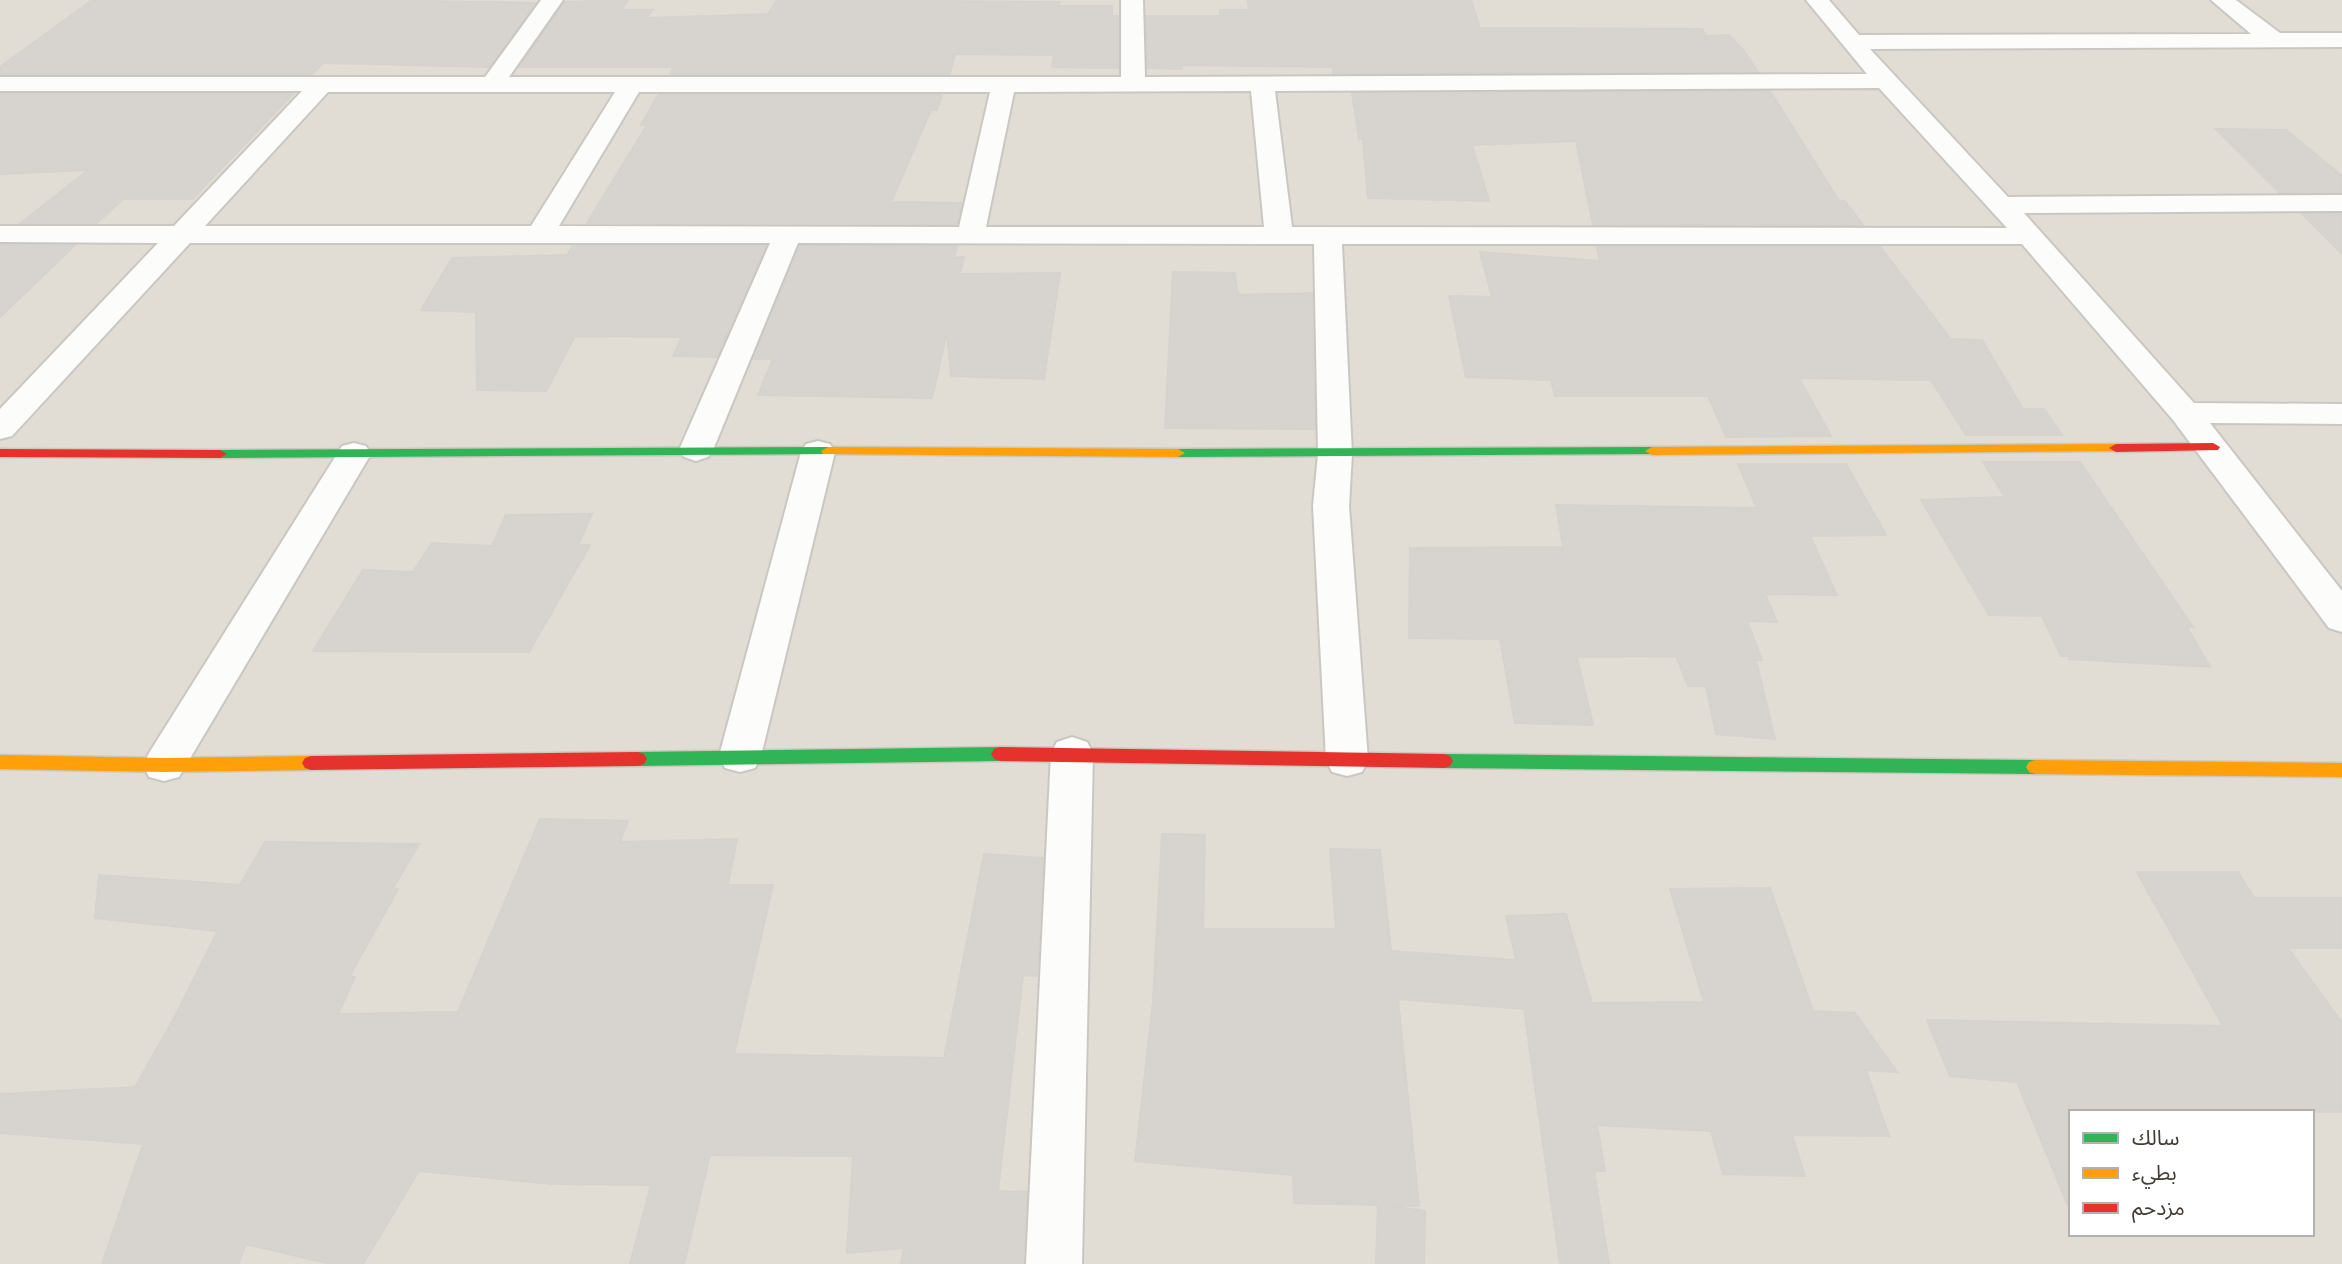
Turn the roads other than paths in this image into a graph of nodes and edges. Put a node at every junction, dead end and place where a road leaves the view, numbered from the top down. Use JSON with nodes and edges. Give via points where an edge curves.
{"nodes":[{"id":1,"x":552,"y":0,"type":"edge"},
{"id":2,"x":1132,"y":0,"type":"edge"},
{"id":3,"x":1817,"y":0,"type":"edge"},
{"id":4,"x":2222,"y":0,"type":"edge"},
{"id":5,"x":2274,"y":40,"type":"junction"},
{"id":6,"x":2342,"y":40,"type":"edge"},
{"id":7,"x":1855,"y":42,"type":"junction"},
{"id":8,"x":1885,"y":81,"type":"junction"},
{"id":9,"x":323,"y":83,"type":"junction"},
{"id":10,"x":493,"y":83,"type":"junction"},
{"id":11,"x":0,"y":84,"type":"edge"},
{"id":12,"x":632,"y":84,"type":"junction"},
{"id":13,"x":1133,"y":84,"type":"junction"},
{"id":14,"x":1004,"y":85,"type":"junction"},
{"id":15,"x":1262,"y":85,"type":"junction"},
{"id":16,"x":2342,"y":203,"type":"edge"},
{"id":17,"x":2000,"y":205,"type":"junction"},
{"id":18,"x":182,"y":233,"type":"junction"},
{"id":19,"x":971,"y":233,"type":"junction"},
{"id":20,"x":0,"y":234,"type":"edge"},
{"id":21,"x":540,"y":234,"type":"junction"},
{"id":22,"x":788,"y":234,"type":"junction"},
{"id":23,"x":1279,"y":236,"type":"junction"},
{"id":24,"x":1328,"y":236,"type":"junction"},
{"id":25,"x":2030,"y":236,"type":"junction"},
{"id":26,"x":2185,"y":413,"type":"junction"},
{"id":27,"x":2342,"y":414,"type":"edge"},
{"id":28,"x":0,"y":429,"type":"edge"},
{"id":29,"x":2213,"y":447,"type":"junction"},
{"id":30,"x":696,"y":450,"type":"junction"},
{"id":31,"x":818,"y":452,"type":"junction"},
{"id":32,"x":0,"y":453,"type":"edge"},
{"id":33,"x":354,"y":454,"type":"junction"},
{"id":34,"x":1335,"y":454,"type":"junction"},
{"id":35,"x":2342,"y":618,"type":"edge"},
{"id":36,"x":1072,"y":754,"type":"junction"},
{"id":37,"x":740,"y":756,"type":"junction"},
{"id":38,"x":1348,"y":760,"type":"junction"},
{"id":39,"x":0,"y":762,"type":"edge"},
{"id":40,"x":164,"y":765,"type":"junction"},
{"id":41,"x":2342,"y":770,"type":"edge"},
{"id":42,"x":1055,"y":1264,"type":"edge"}],
"edges":[{"from":1,"to":10,"type":"street"},
{"from":2,"to":13,"type":"street"},
{"from":3,"to":7,"type":"street"},
{"from":4,"to":5,"type":"street"},
{"from":5,"to":6,"type":"street"},
{"from":5,"to":7,"type":"street"},
{"from":7,"to":8,"type":"street"},
{"from":8,"to":15,"type":"street"},
{"from":8,"to":17,"type":"street"},
{"from":9,"to":10,"type":"street"},
{"from":9,"to":11,"type":"street"},
{"from":9,"to":18,"type":"street"},
{"from":10,"to":12,"type":"street"},
{"from":12,"to":14,"type":"street"},
{"from":12,"to":21,"type":"street"},
{"from":13,"to":14,"type":"street"},
{"from":13,"to":15,"type":"street"},
{"from":14,"to":19,"type":"street"},
{"from":15,"to":23,"type":"street"},
{"from":16,"to":17,"type":"street"},
{"from":17,"to":25,"type":"street"},
{"from":18,"to":20,"type":"street"},
{"from":18,"to":21,"type":"street"},
{"from":18,"to":28,"type":"street"},
{"from":19,"to":22,"type":"street"},
{"from":19,"to":23,"type":"street"},
{"from":21,"to":22,"type":"street"},
{"from":22,"to":30,"type":"street"},
{"from":23,"to":24,"type":"street"},
{"from":24,"to":25,"type":"street"},
{"from":24,"to":34,"type":"street"},
{"from":25,"to":26,"type":"street"},
{"from":26,"to":27,"type":"street"},
{"from":26,"to":29,"type":"street"},
{"from":29,"to":34,"type":"street"},
{"from":29,"to":35,"type":"street"},
{"from":30,"to":31,"type":"street"},
{"from":30,"to":33,"type":"street"},
{"from":31,"to":34,"type":"street"},
{"from":31,"to":37,"type":"street"},
{"from":32,"to":33,"type":"street"},
{"from":33,"to":40,"type":"street"},
{"from":34,"to":38,"type":"street","via":[[1332,518]]},
{"from":36,"to":37,"type":"street"},
{"from":36,"to":38,"type":"street"},
{"from":36,"to":42,"type":"street"},
{"from":37,"to":40,"type":"street"},
{"from":38,"to":41,"type":"street"},
{"from":39,"to":40,"type":"street"}]}
